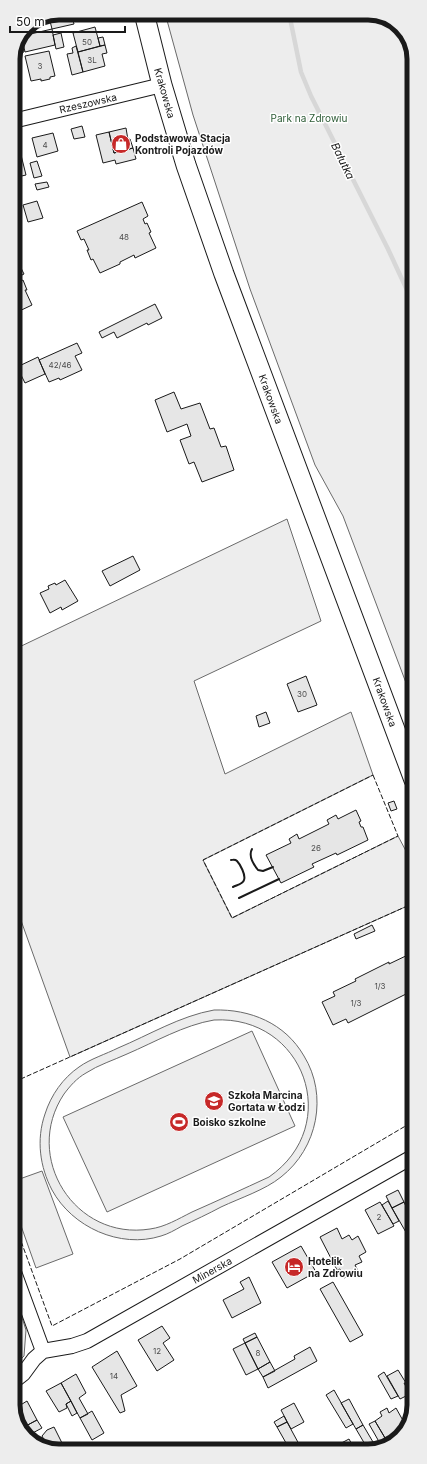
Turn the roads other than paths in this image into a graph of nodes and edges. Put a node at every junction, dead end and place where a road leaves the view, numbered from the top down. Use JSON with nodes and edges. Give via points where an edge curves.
{"nodes":[{"id":1,"x":146,"y":20,"type":"edge"},
{"id":2,"x":162,"y":85,"type":"junction"},
{"id":3,"x":20,"y":119,"type":"edge"},
{"id":4,"x":407,"y":761,"type":"edge"},
{"id":5,"x":407,"y":1160,"type":"edge"},
{"id":6,"x":20,"y":1288,"type":"edge"},
{"id":7,"x":43,"y":1351,"type":"junction"},
{"id":8,"x":20,"y":1377,"type":"edge"}],
"edges":[{"from":1,"to":2,"type":"main road","name":"Krakowska"},
{"from":2,"to":3,"type":"street","name":"Rzeszowska"},
{"from":2,"to":4,"type":"main road","name":"Krakowska","via":[[186,166],[224,274]]},
{"from":5,"to":7,"type":"street","name":"Minerska","via":[[87,1340],[72,1346]]},
{"from":6,"to":7,"type":"street"},
{"from":7,"to":8,"type":"street"}]}
